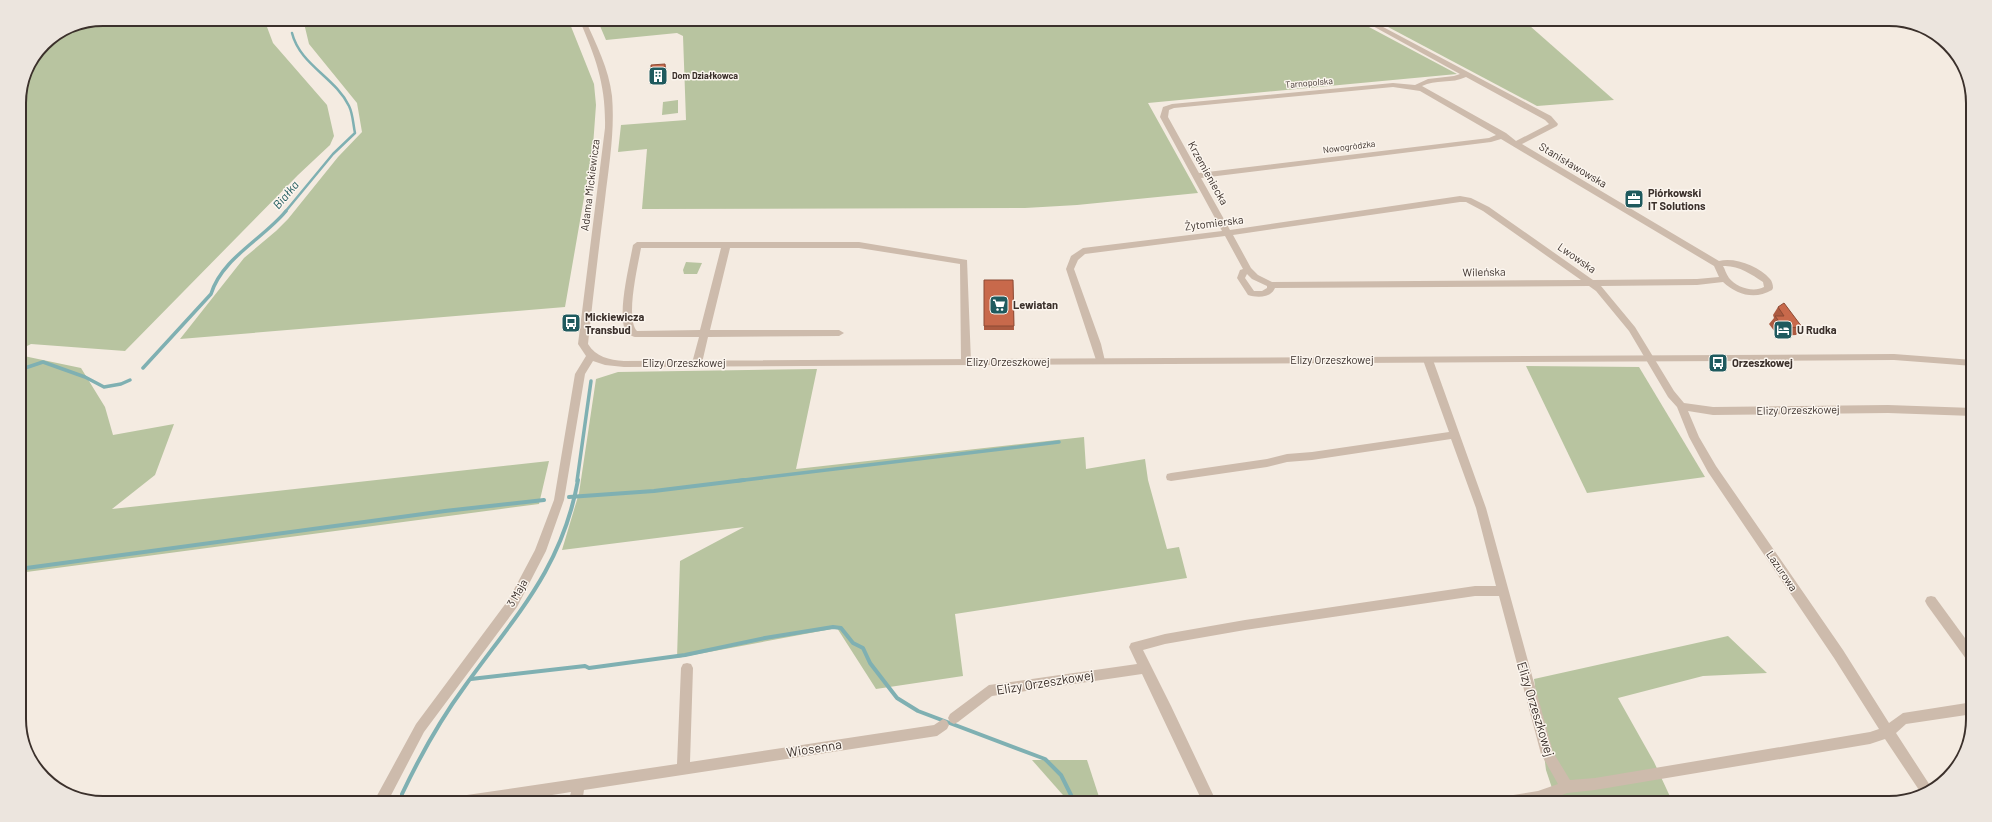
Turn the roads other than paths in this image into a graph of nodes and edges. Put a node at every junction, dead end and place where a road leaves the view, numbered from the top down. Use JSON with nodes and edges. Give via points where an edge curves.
{"nodes":[{"id":1,"x":585,"y":26,"type":"edge"},
{"id":2,"x":1376,"y":26,"type":"edge"},
{"id":3,"x":1466,"y":74,"type":"junction"},
{"id":4,"x":1416,"y":87,"type":"junction"},
{"id":5,"x":1166,"y":121,"type":"joint"},
{"id":6,"x":1503,"y":135,"type":"junction"},
{"id":7,"x":1517,"y":144,"type":"junction"},
{"id":8,"x":1196,"y":176,"type":"junction"},
{"id":9,"x":1468,"y":200,"type":"joint"},
{"id":10,"x":1228,"y":233,"type":"junction"},
{"id":11,"x":726,"y":245,"type":"junction"},
{"id":12,"x":1718,"y":264,"type":"junction"},
{"id":13,"x":1248,"y":270,"type":"junction"},
{"id":14,"x":1725,"y":279,"type":"junction"},
{"id":15,"x":1592,"y":282,"type":"junction"},
{"id":16,"x":1271,"y":285,"type":"junction"},
{"id":17,"x":839,"y":333,"type":"dead end"},
{"id":18,"x":705,"y":334,"type":"junction"},
{"id":19,"x":591,"y":356,"type":"junction"},
{"id":20,"x":1651,"y":358,"type":"junction"},
{"id":21,"x":1428,"y":360,"type":"junction"},
{"id":22,"x":1100,"y":361,"type":"junction"},
{"id":23,"x":966,"y":362,"type":"junction"},
{"id":24,"x":1966,"y":362,"type":"edge"},
{"id":25,"x":697,"y":363,"type":"junction"},
{"id":26,"x":1681,"y":406,"type":"junction"},
{"id":27,"x":1966,"y":412,"type":"edge"},
{"id":28,"x":1455,"y":435,"type":"junction"},
{"id":29,"x":1171,"y":477,"type":"dead end"},
{"id":30,"x":1504,"y":591,"type":"junction"},
{"id":31,"x":1931,"y":601,"type":"dead end"},
{"id":32,"x":1966,"y":649,"type":"edge"},
{"id":33,"x":687,"y":668,"type":"dead end"},
{"id":34,"x":1146,"y":668,"type":"junction"},
{"id":35,"x":1966,"y":709,"type":"edge"},
{"id":36,"x":949,"y":722,"type":"joint"},
{"id":37,"x":1888,"y":732,"type":"junction"},
{"id":38,"x":683,"y":768,"type":"junction"},
{"id":39,"x":578,"y":784,"type":"junction"},
{"id":40,"x":1567,"y":787,"type":"junction"},
{"id":41,"x":1924,"y":787,"type":"edge"},
{"id":42,"x":384,"y":796,"type":"edge"},
{"id":43,"x":503,"y":796,"type":"edge"},
{"id":44,"x":576,"y":796,"type":"edge"},
{"id":45,"x":1207,"y":796,"type":"edge"},
{"id":46,"x":1543,"y":796,"type":"edge"}],
"edges":[{"from":1,"to":19,"type":"street","name":"Adama Mickiewicza","via":[[604,72],[610,108],[583,334],[583,344]]},
{"from":2,"to":3,"type":"street"},
{"from":3,"to":4,"type":"street","name":"Tarnopolska","via":[[1460,78],[1428,81]]},
{"from":3,"to":7,"type":"street","via":[[1548,118],[1554,124]]},
{"from":4,"to":5,"type":"street","name":"Tarnopolska","via":[[1393,85],[1172,106],[1165,111]]},
{"from":4,"to":6,"type":"street","name":"Stanisławowska"},
{"from":5,"to":8,"type":"street","name":"Krzemieniecka"},
{"from":6,"to":7,"type":"street","name":"Stanisławowska"},
{"from":6,"to":8,"type":"street","name":"Nowogródzka","via":[[1491,140]]},
{"from":7,"to":12,"type":"street","name":"Stanisławowska"},
{"from":8,"to":10,"type":"street","name":"Krzemieniecka"},
{"from":9,"to":10,"type":"street","name":"Żytomierska","via":[[1431,203]]},
{"from":9,"to":15,"type":"street","name":"Lwowska","via":[[1486,209]]},
{"from":10,"to":13,"type":"street","name":"Krzemieniecka"},
{"from":10,"to":22,"type":"street","name":"Żytomierska","via":[[1089,249],[1076,254],[1070,269]]},
{"from":11,"to":18,"type":"street"},
{"from":11,"to":18,"type":"street","via":[[637,245],[627,312],[631,332]]},
{"from":11,"to":23,"type":"street","via":[[859,245],[964,262]]},
{"from":12,"to":14,"type":"street"},
{"from":12,"to":14,"type":"street","via":[[1738,264],[1767,281],[1769,288],[1765,291],[1745,292],[1733,287]]},
{"from":13,"to":16,"type":"street","name":"Wileńska","via":[[1255,277]]},
{"from":13,"to":16,"type":"street","via":[[1243,272],[1242,278],[1251,293],[1266,292],[1271,289]]},
{"from":14,"to":15,"type":"street","name":"Wileńska","via":[[1696,282]]},
{"from":15,"to":16,"type":"street","name":"Wileńska"},
{"from":15,"to":20,"type":"street","name":"Lwowska","via":[[1632,329]]},
{"from":17,"to":18,"type":"street"},
{"from":18,"to":25,"type":"street"},
{"from":19,"to":25,"type":"street","name":"Elizy Orzeszkowej","via":[[611,363]]},
{"from":19,"to":42,"type":"street","name":"3 Maja","via":[[580,374],[559,500],[540,551],[500,622],[446,690],[420,728]]},
{"from":20,"to":21,"type":"street","name":"Elizy Orzeszkowej"},
{"from":20,"to":24,"type":"street","name":"Elizy Orzeszkowej","via":[[1894,357]]},
{"from":20,"to":26,"type":"street"},
{"from":21,"to":22,"type":"street","name":"Elizy Orzeszkowej"},
{"from":21,"to":28,"type":"street","name":"Elizy Orzeszkowej"},
{"from":22,"to":23,"type":"street","name":"Elizy Orzeszkowej"},
{"from":23,"to":25,"type":"street","name":"Elizy Orzeszkowej"},
{"from":26,"to":27,"type":"street","name":"Elizy Orzeszkowej","via":[[1712,411],[1888,409]]},
{"from":26,"to":37,"type":"street","name":"Lazurowa","via":[[1684,417],[1728,492],[1864,691]]},
{"from":28,"to":29,"type":"street"},
{"from":28,"to":30,"type":"street","name":"Elizy Orzeszkowej","via":[[1481,508]]},
{"from":30,"to":34,"type":"street","via":[[1476,591],[1165,639],[1135,647]]},
{"from":30,"to":40,"type":"street","name":"Elizy Orzeszkowej","via":[[1547,754]]},
{"from":31,"to":32,"type":"street"},
{"from":33,"to":38,"type":"street"},
{"from":34,"to":36,"type":"street","name":"Elizy Orzeszkowej","via":[[989,691]]},
{"from":34,"to":45,"type":"street"},
{"from":35,"to":37,"type":"street","via":[[1903,719]]},
{"from":36,"to":38,"type":"street","name":"Wiosenna","via":[[936,730]]},
{"from":37,"to":40,"type":"street","via":[[1870,738]]},
{"from":37,"to":41,"type":"street","name":"Lazurowa"},
{"from":38,"to":39,"type":"street","name":"Wiosenna"},
{"from":39,"to":43,"type":"street","name":"Wiosenna"},
{"from":39,"to":44,"type":"street"},
{"from":40,"to":46,"type":"street"}]}
